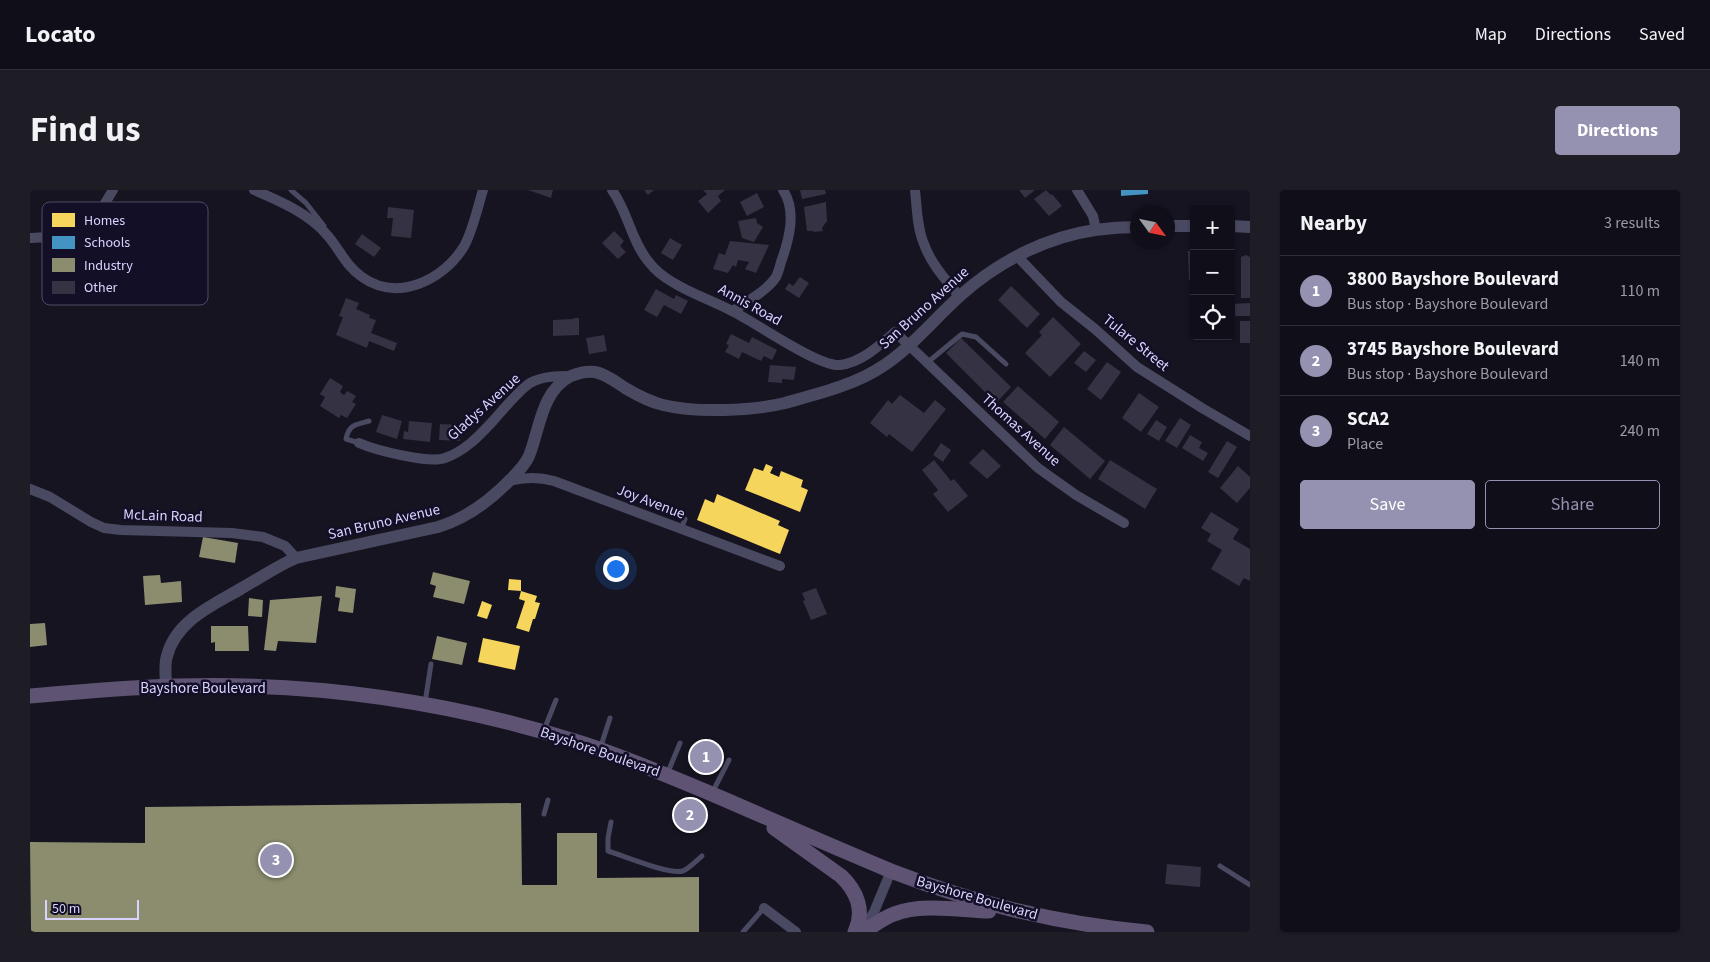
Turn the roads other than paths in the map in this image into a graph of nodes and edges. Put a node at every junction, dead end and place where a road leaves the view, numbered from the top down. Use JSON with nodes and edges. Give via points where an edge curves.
{"nodes":[{"id":1,"x":113,"y":190,"type":"edge"},
{"id":2,"x":254,"y":190,"type":"edge"},
{"id":3,"x":291,"y":190,"type":"edge"},
{"id":4,"x":483,"y":190,"type":"edge"},
{"id":5,"x":612,"y":190,"type":"edge"},
{"id":6,"x":783,"y":190,"type":"edge"},
{"id":7,"x":915,"y":190,"type":"edge"},
{"id":8,"x":1077,"y":190,"type":"edge"},
{"id":9,"x":105,"y":202,"type":"edge"},
{"id":10,"x":1175,"y":226,"type":"edge"},
{"id":11,"x":1190,"y":226,"type":"edge"},
{"id":12,"x":1235,"y":226,"type":"edge"},
{"id":13,"x":1130,"y":227,"type":"edge"},
{"id":14,"x":1250,"y":227,"type":"edge"},
{"id":15,"x":1096,"y":230,"type":"junction"},
{"id":16,"x":328,"y":236,"type":"junction"},
{"id":17,"x":1017,"y":256,"type":"junction"},
{"id":18,"x":959,"y":296,"type":"junction"},
{"id":19,"x":733,"y":311,"type":"junction"},
{"id":20,"x":910,"y":344,"type":"junction"},
{"id":21,"x":928,"y":362,"type":"junction"},
{"id":22,"x":1006,"y":364,"type":"dead end"},
{"id":23,"x":571,"y":376,"type":"junction"},
{"id":24,"x":369,"y":421,"type":"dead end"},
{"id":25,"x":1250,"y":436,"type":"edge"},
{"id":26,"x":359,"y":444,"type":"joint"},
{"id":27,"x":509,"y":481,"type":"junction"},
{"id":28,"x":30,"y":490,"type":"edge"},
{"id":29,"x":1124,"y":522,"type":"dead end"},
{"id":30,"x":296,"y":558,"type":"junction"},
{"id":31,"x":780,"y":566,"type":"dead end"},
{"id":32,"x":431,"y":664,"type":"dead end"},
{"id":33,"x":166,"y":686,"type":"junction"},
{"id":34,"x":30,"y":696,"type":"edge"},
{"id":35,"x":556,"y":700,"type":"dead end"},
{"id":36,"x":424,"y":704,"type":"junction"},
{"id":37,"x":610,"y":718,"type":"dead end"},
{"id":38,"x":544,"y":732,"type":"junction"},
{"id":39,"x":680,"y":743,"type":"dead end"},
{"id":40,"x":599,"y":749,"type":"junction"},
{"id":41,"x":729,"y":760,"type":"dead end"},
{"id":42,"x":667,"y":775,"type":"junction"},
{"id":43,"x":711,"y":794,"type":"junction"},
{"id":44,"x":548,"y":800,"type":"dead end"},
{"id":45,"x":751,"y":811,"type":"junction"},
{"id":46,"x":544,"y":814,"type":"dead end"},
{"id":47,"x":611,"y":822,"type":"dead end"},
{"id":48,"x":702,"y":856,"type":"dead end"},
{"id":49,"x":1220,"y":866,"type":"dead end"},
{"id":50,"x":890,"y":871,"type":"junction"},
{"id":51,"x":1250,"y":884,"type":"edge"},
{"id":52,"x":764,"y":908,"type":"joint"},
{"id":53,"x":1018,"y":912,"type":"junction"},
{"id":54,"x":743,"y":932,"type":"edge"},
{"id":55,"x":796,"y":932,"type":"edge"},
{"id":56,"x":856,"y":932,"type":"edge"},
{"id":57,"x":862,"y":932,"type":"edge"},
{"id":58,"x":1146,"y":932,"type":"edge"}],
"edges":[{"from":1,"to":9,"type":"street"},
{"from":2,"to":16,"type":"street","via":[[283,203]]},
{"from":3,"to":16,"type":"lane","via":[[316,214]]},
{"from":4,"to":16,"type":"street","via":[[464,247],[446,269],[418,286],[396,289],[362,278],[346,264]]},
{"from":5,"to":19,"type":"street","name":"Annis Road","via":[[648,262],[672,283]]},
{"from":6,"to":19,"type":"street","via":[[791,223],[776,277]]},
{"from":7,"to":18,"type":"street","via":[[920,233],[927,251]]},
{"from":8,"to":15,"type":"street"},
{"from":10,"to":11,"type":"street"},
{"from":12,"to":14,"type":"street"},
{"from":13,"to":15,"type":"street","name":"San Bruno Avenue"},
{"from":15,"to":17,"type":"street","name":"San Bruno Avenue","via":[[1062,237]]},
{"from":17,"to":18,"type":"street","name":"San Bruno Avenue"},
{"from":17,"to":25,"type":"street","name":"Tulare Street","via":[[1061,302],[1137,367]]},
{"from":18,"to":20,"type":"street","name":"San Bruno Avenue"},
{"from":19,"to":20,"type":"street","name":"Annis Road","via":[[817,359],[839,365],[857,361],[895,332]]},
{"from":20,"to":21,"type":"street","name":"Thomas Avenue"},
{"from":20,"to":23,"type":"street","name":"San Bruno Avenue","via":[[869,374],[785,403],[764,406],[714,410],[674,407],[643,398],[595,372]]},
{"from":21,"to":22,"type":"lane","via":[[962,334],[976,337]]},
{"from":21,"to":29,"type":"street","name":"Thomas Avenue","via":[[1038,468],[1076,495]]},
{"from":23,"to":26,"type":"street","name":"Gladys Avenue","via":[[549,377],[530,384],[474,440],[461,451],[442,459],[406,456]]},
{"from":23,"to":27,"type":"street","name":"San Bruno Avenue","via":[[555,388],[544,408],[528,458]]},
{"from":24,"to":26,"type":"lane","via":[[353,425],[348,430],[346,439]]},
{"from":27,"to":30,"type":"street","name":"San Bruno Avenue","via":[[484,504],[447,524]]},
{"from":27,"to":31,"type":"street","name":"Joy Avenue","via":[[527,478],[554,481],[683,524]]},
{"from":28,"to":30,"type":"street","name":"McLain Road","via":[[50,497],[104,528],[263,537],[285,546]]},
{"from":30,"to":33,"type":"street","name":"San Bruno Avenue","via":[[210,605],[189,622],[166,656]]},
{"from":32,"to":36,"type":"lane"},
{"from":33,"to":34,"type":"main road","name":"Bayshore Boulevard"},
{"from":33,"to":36,"type":"main road","name":"Bayshore Boulevard","via":[[316,690]]},
{"from":35,"to":38,"type":"lane"},
{"from":36,"to":38,"type":"main road","name":"Bayshore Boulevard"},
{"from":37,"to":40,"type":"lane"},
{"from":38,"to":40,"type":"main road","name":"Bayshore Boulevard"},
{"from":39,"to":42,"type":"lane"},
{"from":40,"to":42,"type":"main road","name":"Bayshore Boulevard"},
{"from":41,"to":43,"type":"lane"},
{"from":42,"to":43,"type":"main road","name":"Bayshore Boulevard"},
{"from":43,"to":45,"type":"main road","name":"Bayshore Boulevard"},
{"from":44,"to":46,"type":"lane"},
{"from":45,"to":50,"type":"main road","name":"Bayshore Boulevard"},
{"from":45,"to":56,"type":"main road","via":[[850,885],[859,906]]},
{"from":47,"to":48,"type":"lane","via":[[608,851],[671,871],[692,866]]},
{"from":49,"to":51,"type":"lane"},
{"from":50,"to":53,"type":"main road","name":"Bayshore Boulevard","via":[[930,887]]},
{"from":50,"to":57,"type":"street","via":[[874,912]]},
{"from":52,"to":54,"type":"lane"},
{"from":52,"to":55,"type":"street"},
{"from":53,"to":57,"type":"main road","via":[[904,910]]},
{"from":53,"to":58,"type":"main road","name":"Bayshore Boulevard","via":[[1070,923]]}]}
